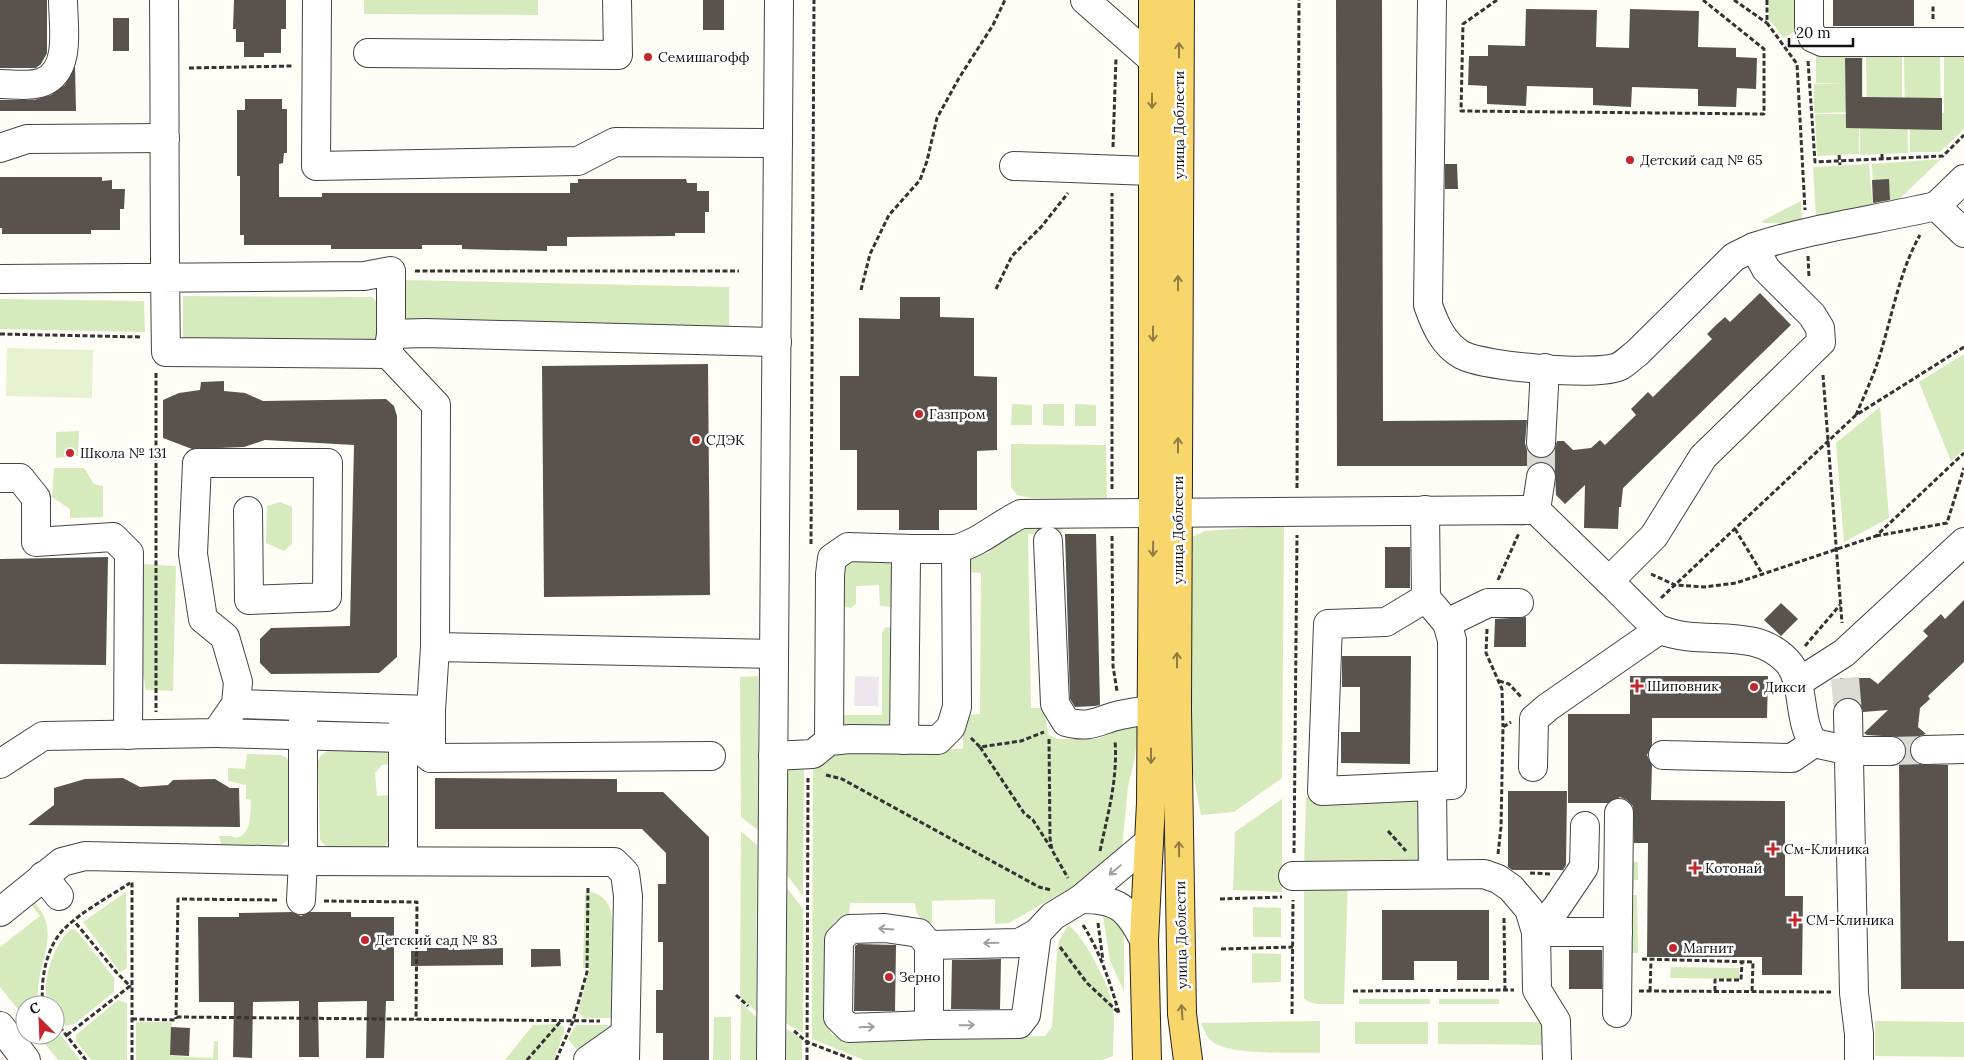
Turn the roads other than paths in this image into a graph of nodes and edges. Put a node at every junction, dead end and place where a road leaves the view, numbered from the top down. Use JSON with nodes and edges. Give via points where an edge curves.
{"nodes":[{"id":1,"x":63,"y":0,"type":"edge"},
{"id":2,"x":164,"y":0,"type":"edge"},
{"id":3,"x":318,"y":0,"type":"edge"},
{"id":4,"x":617,"y":0,"type":"edge"},
{"id":5,"x":779,"y":0,"type":"edge"},
{"id":6,"x":1085,"y":0,"type":"edge"},
{"id":7,"x":1153,"y":0,"type":"edge"},
{"id":8,"x":1180,"y":0,"type":"edge"},
{"id":9,"x":1432,"y":0,"type":"edge"},
{"id":10,"x":1809,"y":0,"type":"edge"},
{"id":11,"x":1964,"y":42,"type":"edge"},
{"id":12,"x":368,"y":53,"type":"dead end"},
{"id":13,"x":1152,"y":59,"type":"junction"},
{"id":14,"x":0,"y":84,"type":"edge"},
{"id":15,"x":165,"y":138,"type":"junction"},
{"id":16,"x":778,"y":143,"type":"junction"},
{"id":17,"x":0,"y":148,"type":"edge"},
{"id":18,"x":1014,"y":166,"type":"dead end"},
{"id":19,"x":1165,"y":171,"type":"junction"},
{"id":20,"x":1964,"y":179,"type":"edge"},
{"id":21,"x":1930,"y":217,"type":"junction"},
{"id":22,"x":1964,"y":233,"type":"edge"},
{"id":23,"x":1754,"y":247,"type":"junction"},
{"id":24,"x":0,"y":279,"type":"edge"},
{"id":25,"x":166,"y":279,"type":"junction"},
{"id":26,"x":777,"y":342,"type":"junction"},
{"id":27,"x":389,"y":344,"type":"junction"},
{"id":28,"x":1545,"y":368,"type":"junction"},
{"id":29,"x":1541,"y":443,"type":"tunnel mouth"},
{"id":30,"x":1541,"y":477,"type":"tunnel mouth"},
{"id":31,"x":0,"y":478,"type":"edge"},
{"id":32,"x":1425,"y":510,"type":"junction"},
{"id":33,"x":1536,"y":510,"type":"junction"},
{"id":34,"x":248,"y":511,"type":"dead end"},
{"id":35,"x":1166,"y":513,"type":"junction"},
{"id":36,"x":1048,"y":541,"type":"dead end"},
{"id":37,"x":1964,"y":542,"type":"edge"},
{"id":38,"x":913,"y":548,"type":"junction"},
{"id":39,"x":956,"y":549,"type":"junction"},
{"id":40,"x":1618,"y":572,"type":"junction"},
{"id":41,"x":1426,"y":598,"type":"junction"},
{"id":42,"x":1519,"y":603,"type":"dead end"},
{"id":43,"x":1446,"y":623,"type":"junction"},
{"id":44,"x":1659,"y":630,"type":"junction"},
{"id":45,"x":435,"y":647,"type":"junction"},
{"id":46,"x":774,"y":654,"type":"junction"},
{"id":47,"x":1793,"y":673,"type":"junction"},
{"id":48,"x":236,"y":704,"type":"junction"},
{"id":49,"x":303,"y":706,"type":"junction"},
{"id":50,"x":403,"y":709,"type":"junction"},
{"id":51,"x":1164,"y":709,"type":"junction"},
{"id":52,"x":431,"y":710,"type":"junction"},
{"id":53,"x":1848,"y":713,"type":"tunnel mouth"},
{"id":54,"x":216,"y":733,"type":"junction"},
{"id":55,"x":128,"y":735,"type":"junction"},
{"id":56,"x":303,"y":735,"type":"junction"},
{"id":57,"x":403,"y":738,"type":"junction"},
{"id":58,"x":904,"y":740,"type":"junction"},
{"id":59,"x":1814,"y":743,"type":"junction"},
{"id":60,"x":1964,"y":749,"type":"edge"},
{"id":61,"x":1850,"y":750,"type":"junction"},
{"id":62,"x":1925,"y":750,"type":"tunnel mouth"},
{"id":63,"x":1891,"y":751,"type":"tunnel mouth"},
{"id":64,"x":816,"y":755,"type":"junction"},
{"id":65,"x":1663,"y":755,"type":"dead end"},
{"id":66,"x":711,"y":756,"type":"dead end"},
{"id":67,"x":773,"y":756,"type":"junction"},
{"id":68,"x":431,"y":758,"type":"junction"},
{"id":69,"x":0,"y":764,"type":"edge"},
{"id":70,"x":1533,"y":768,"type":"dead end"},
{"id":71,"x":1432,"y":786,"type":"junction"},
{"id":72,"x":1618,"y":813,"type":"dead end"},
{"id":73,"x":1584,"y":826,"type":"dead end"},
{"id":74,"x":1149,"y":842,"type":"junction"},
{"id":75,"x":403,"y":860,"type":"junction"},
{"id":76,"x":303,"y":861,"type":"junction"},
{"id":77,"x":1433,"y":874,"type":"junction"},
{"id":78,"x":1293,"y":886,"type":"road end"},
{"id":79,"x":1072,"y":890,"type":"junction"},
{"id":80,"x":301,"y":900,"type":"road end"},
{"id":81,"x":0,"y":912,"type":"edge"},
{"id":82,"x":1536,"y":932,"type":"junction"},
{"id":83,"x":1618,"y":932,"type":"junction"},
{"id":84,"x":1037,"y":933,"type":"junction"},
{"id":85,"x":1144,"y":940,"type":"junction"},
{"id":86,"x":929,"y":945,"type":"junction"},
{"id":87,"x":1617,"y":1002,"type":"road end"},
{"id":88,"x":929,"y":1025,"type":"junction"},
{"id":89,"x":0,"y":1026,"type":"edge"},
{"id":90,"x":625,"y":1038,"type":"edge"},
{"id":91,"x":26,"y":1060,"type":"edge"},
{"id":92,"x":588,"y":1060,"type":"edge"},
{"id":93,"x":771,"y":1060,"type":"edge"},
{"id":94,"x":1147,"y":1060,"type":"edge"},
{"id":95,"x":1188,"y":1060,"type":"edge"},
{"id":96,"x":1557,"y":1060,"type":"edge"},
{"id":97,"x":1859,"y":1060,"type":"edge"}],
"edges":[{"from":1,"to":14,"type":"street","via":[[63,56],[55,73],[36,84]]},
{"from":2,"to":15,"type":"street"},
{"from":3,"to":16,"type":"street","via":[[316,166],[578,161],[615,142]]},
{"from":4,"to":12,"type":"street","via":[[618,55]]},
{"from":5,"to":16,"type":"street"},
{"from":6,"to":13,"type":"street"},
{"from":7,"to":13,"type":"main road","name":"улица Доблести"},
{"from":19,"to":8,"type":"main road","name":"улица Доблести","one_way":true},
{"from":9,"to":28,"type":"street","via":[[1428,306],[1438,333],[1462,355],[1494,364]]},
{"from":10,"to":11,"type":"street","via":[[1809,28],[1813,38],[1822,42]]},
{"from":13,"to":19,"type":"main road","name":"улица Доблести","one_way":true},
{"from":15,"to":17,"type":"street","via":[[28,139]]},
{"from":15,"to":25,"type":"street"},
{"from":16,"to":26,"type":"street"},
{"from":18,"to":19,"type":"street"},
{"from":19,"to":35,"type":"main road","name":"улица Доблести"},
{"from":20,"to":21,"type":"street"},
{"from":21,"to":22,"type":"street"},
{"from":21,"to":23,"type":"street","via":[[1882,219],[1806,232]]},
{"from":23,"to":28,"type":"street","via":[[1734,258],[1637,353],[1619,366],[1600,370]]},
{"from":23,"to":40,"type":"street","via":[[1766,269],[1812,315],[1820,328],[1821,342],[1703,457],[1654,536]]},
{"from":24,"to":25,"type":"street"},
{"from":25,"to":27,"type":"street","via":[[166,352]]},
{"from":25,"to":27,"type":"street","via":[[364,276],[392,271]]},
{"from":26,"to":27,"type":"street","via":[[425,333]]},
{"from":26,"to":46,"type":"street"},
{"from":27,"to":45,"type":"street","via":[[436,405]]},
{"from":28,"to":29,"type":"street"},
{"from":30,"to":33,"type":"street"},
{"from":31,"to":55,"type":"street","via":[[20,478],[36,498],[36,542],[113,537],[129,552]]},
{"from":32,"to":33,"type":"street"},
{"from":32,"to":35,"type":"street"},
{"from":32,"to":41,"type":"street"},
{"from":33,"to":40,"type":"street"},
{"from":34,"to":48,"type":"street","via":[[249,600],[326,597],[328,463],[198,463],[193,554],[202,619],[226,637],[238,682]]},
{"from":35,"to":39,"type":"street","via":[[1021,514],[973,544]]},
{"from":35,"to":51,"type":"main road","name":"улица Доблести"},
{"from":36,"to":51,"type":"street","via":[[1055,704],[1066,722],[1079,726],[1095,724],[1117,715]]},
{"from":37,"to":47,"type":"street","via":[[1845,666]]},
{"from":38,"to":39,"type":"street"},
{"from":38,"to":58,"type":"street","via":[[906,559]]},
{"from":38,"to":64,"type":"street","via":[[848,547],[832,558]]},
{"from":39,"to":58,"type":"street","via":[[957,707],[952,727],[938,740]]},
{"from":40,"to":44,"type":"street"},
{"from":41,"to":43,"type":"street"},
{"from":41,"to":71,"type":"street","via":[[1386,622],[1328,624],[1322,791]]},
{"from":42,"to":43,"type":"street","via":[[1488,603]]},
{"from":43,"to":71,"type":"street","via":[[1452,640],[1452,785]]},
{"from":44,"to":47,"type":"street","via":[[1684,636],[1747,639],[1774,649]]},
{"from":44,"to":70,"type":"street","via":[[1534,719]]},
{"from":45,"to":46,"type":"street"},
{"from":45,"to":52,"type":"street"},
{"from":46,"to":67,"type":"street"},
{"from":47,"to":59,"type":"street","via":[[1808,735]]},
{"from":48,"to":49,"type":"street"},
{"from":48,"to":54,"type":"street"},
{"from":49,"to":50,"type":"street"},
{"from":49,"to":56,"type":"street"},
{"from":50,"to":52,"type":"street"},
{"from":50,"to":57,"type":"street"},
{"from":51,"to":74,"type":"main road","name":"улица Доблести","one_way":true},
{"from":95,"to":51,"type":"main road","name":"улица Доблести","one_way":true},
{"from":52,"to":68,"type":"street"},
{"from":53,"to":61,"type":"street"},
{"from":54,"to":55,"type":"street"},
{"from":54,"to":56,"type":"street"},
{"from":55,"to":69,"type":"street","via":[[43,736]]},
{"from":56,"to":57,"type":"street"},
{"from":56,"to":76,"type":"street"},
{"from":57,"to":68,"type":"street"},
{"from":57,"to":75,"type":"street"},
{"from":58,"to":64,"type":"street","via":[[850,739]]},
{"from":59,"to":61,"type":"street"},
{"from":59,"to":65,"type":"street","via":[[1792,758]]},
{"from":60,"to":62,"type":"street"},
{"from":61,"to":63,"type":"street"},
{"from":61,"to":97,"type":"street","via":[[1849,821]]},
{"from":64,"to":67,"type":"street"},
{"from":66,"to":68,"type":"street"},
{"from":67,"to":93,"type":"street"},
{"from":71,"to":77,"type":"street"},
{"from":72,"to":83,"type":"street"},
{"from":73,"to":82,"type":"street","via":[[1584,867]]},
{"from":74,"to":79,"type":"street","one_way":true},
{"from":74,"to":85,"type":"main road","name":"улица Доблести"},
{"from":75,"to":76,"type":"street"},
{"from":75,"to":90,"type":"street","via":[[614,862],[625,873],[628,896]]},
{"from":76,"to":80,"type":"street"},
{"from":76,"to":81,"type":"street","via":[[135,870],[85,856],[62,862],[51,886]]},
{"from":77,"to":78,"type":"street"},
{"from":77,"to":82,"type":"street","via":[[1484,874],[1498,879],[1529,909]]},
{"from":79,"to":84,"type":"street"},
{"from":79,"to":85,"type":"street","via":[[1118,906],[1132,917]]},
{"from":82,"to":83,"type":"street"},
{"from":82,"to":96,"type":"street","via":[[1538,990],[1556,1021]]},
{"from":83,"to":87,"type":"street"},
{"from":84,"to":86,"type":"street","one_way":true,"via":[[1019,943]]},
{"from":88,"to":84,"type":"street","one_way":true,"via":[[1019,1024],[1026,1015]]},
{"from":85,"to":94,"type":"main road","name":"улица Доблести"},
{"from":86,"to":88,"type":"street"},
{"from":86,"to":88,"type":"street","one_way":true,"via":[[919,933],[885,928],[850,929],[839,940],[838,1017],[849,1028]]},
{"from":89,"to":91,"type":"street"},
{"from":90,"to":92,"type":"street"}]}
